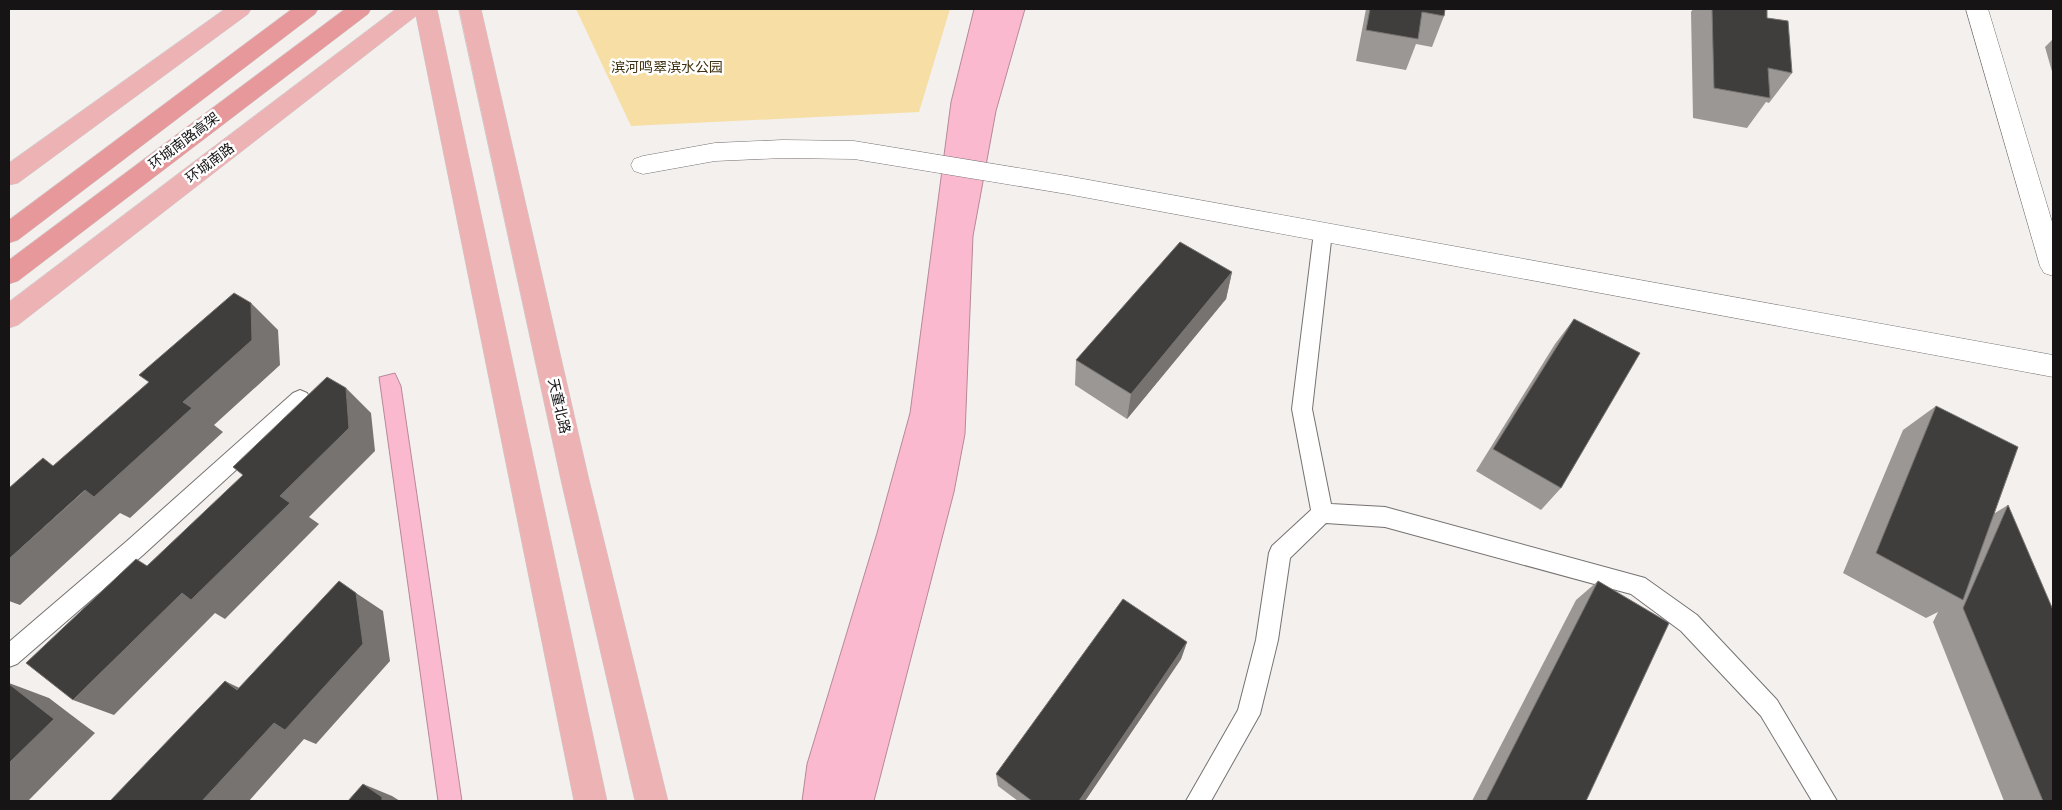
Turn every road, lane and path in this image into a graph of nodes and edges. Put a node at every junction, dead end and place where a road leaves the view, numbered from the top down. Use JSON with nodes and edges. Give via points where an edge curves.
{"nodes":[{"id":1,"x":240,"y":9,"type":"edge"},
{"id":2,"x":307,"y":9,"type":"edge"},
{"id":3,"x":360,"y":9,"type":"edge"},
{"id":4,"x":411,"y":9,"type":"edge"},
{"id":5,"x":426,"y":9,"type":"edge"},
{"id":6,"x":470,"y":9,"type":"edge"},
{"id":7,"x":1977,"y":9,"type":"edge"},
{"id":8,"x":643,"y":165,"type":"dead end"},
{"id":9,"x":9,"y":176,"type":"edge"},
{"id":10,"x":1323,"y":232,"type":"junction"},
{"id":11,"x":9,"y":233,"type":"edge"},
{"id":12,"x":2053,"y":266,"type":"edge"},
{"id":13,"x":9,"y":274,"type":"edge"},
{"id":14,"x":9,"y":317,"type":"edge"},
{"id":15,"x":2053,"y":366,"type":"edge"},
{"id":16,"x":300,"y":399,"type":"dead end"},
{"id":17,"x":1322,"y":513,"type":"junction"},
{"id":18,"x":9,"y":656,"type":"edge"},
{"id":19,"x":591,"y":801,"type":"edge"},
{"id":20,"x":652,"y":801,"type":"edge"},
{"id":21,"x":1198,"y":801,"type":"edge"},
{"id":22,"x":1824,"y":801,"type":"edge"}],
"edges":[{"from":1,"to":9,"type":"main road"},
{"from":2,"to":11,"type":"highway"},
{"from":3,"to":13,"type":"highway","name":"环城南路高架"},
{"from":4,"to":14,"type":"main road","name":"环城南路"},
{"from":5,"to":19,"type":"main road"},
{"from":6,"to":20,"type":"main road","name":"天童北路","via":[[575,480]]},
{"from":7,"to":12,"type":"street"},
{"from":8,"to":10,"type":"street","via":[[715,152],[854,150]]},
{"from":10,"to":15,"type":"street"},
{"from":10,"to":17,"type":"lane","via":[[1302,409]]},
{"from":16,"to":18,"type":"lane"},
{"from":17,"to":21,"type":"lane","via":[[1280,553],[1266,640],[1248,714]]},
{"from":17,"to":22,"type":"lane","via":[[1385,517],[1638,585],[1689,623],[1769,708]]}]}
